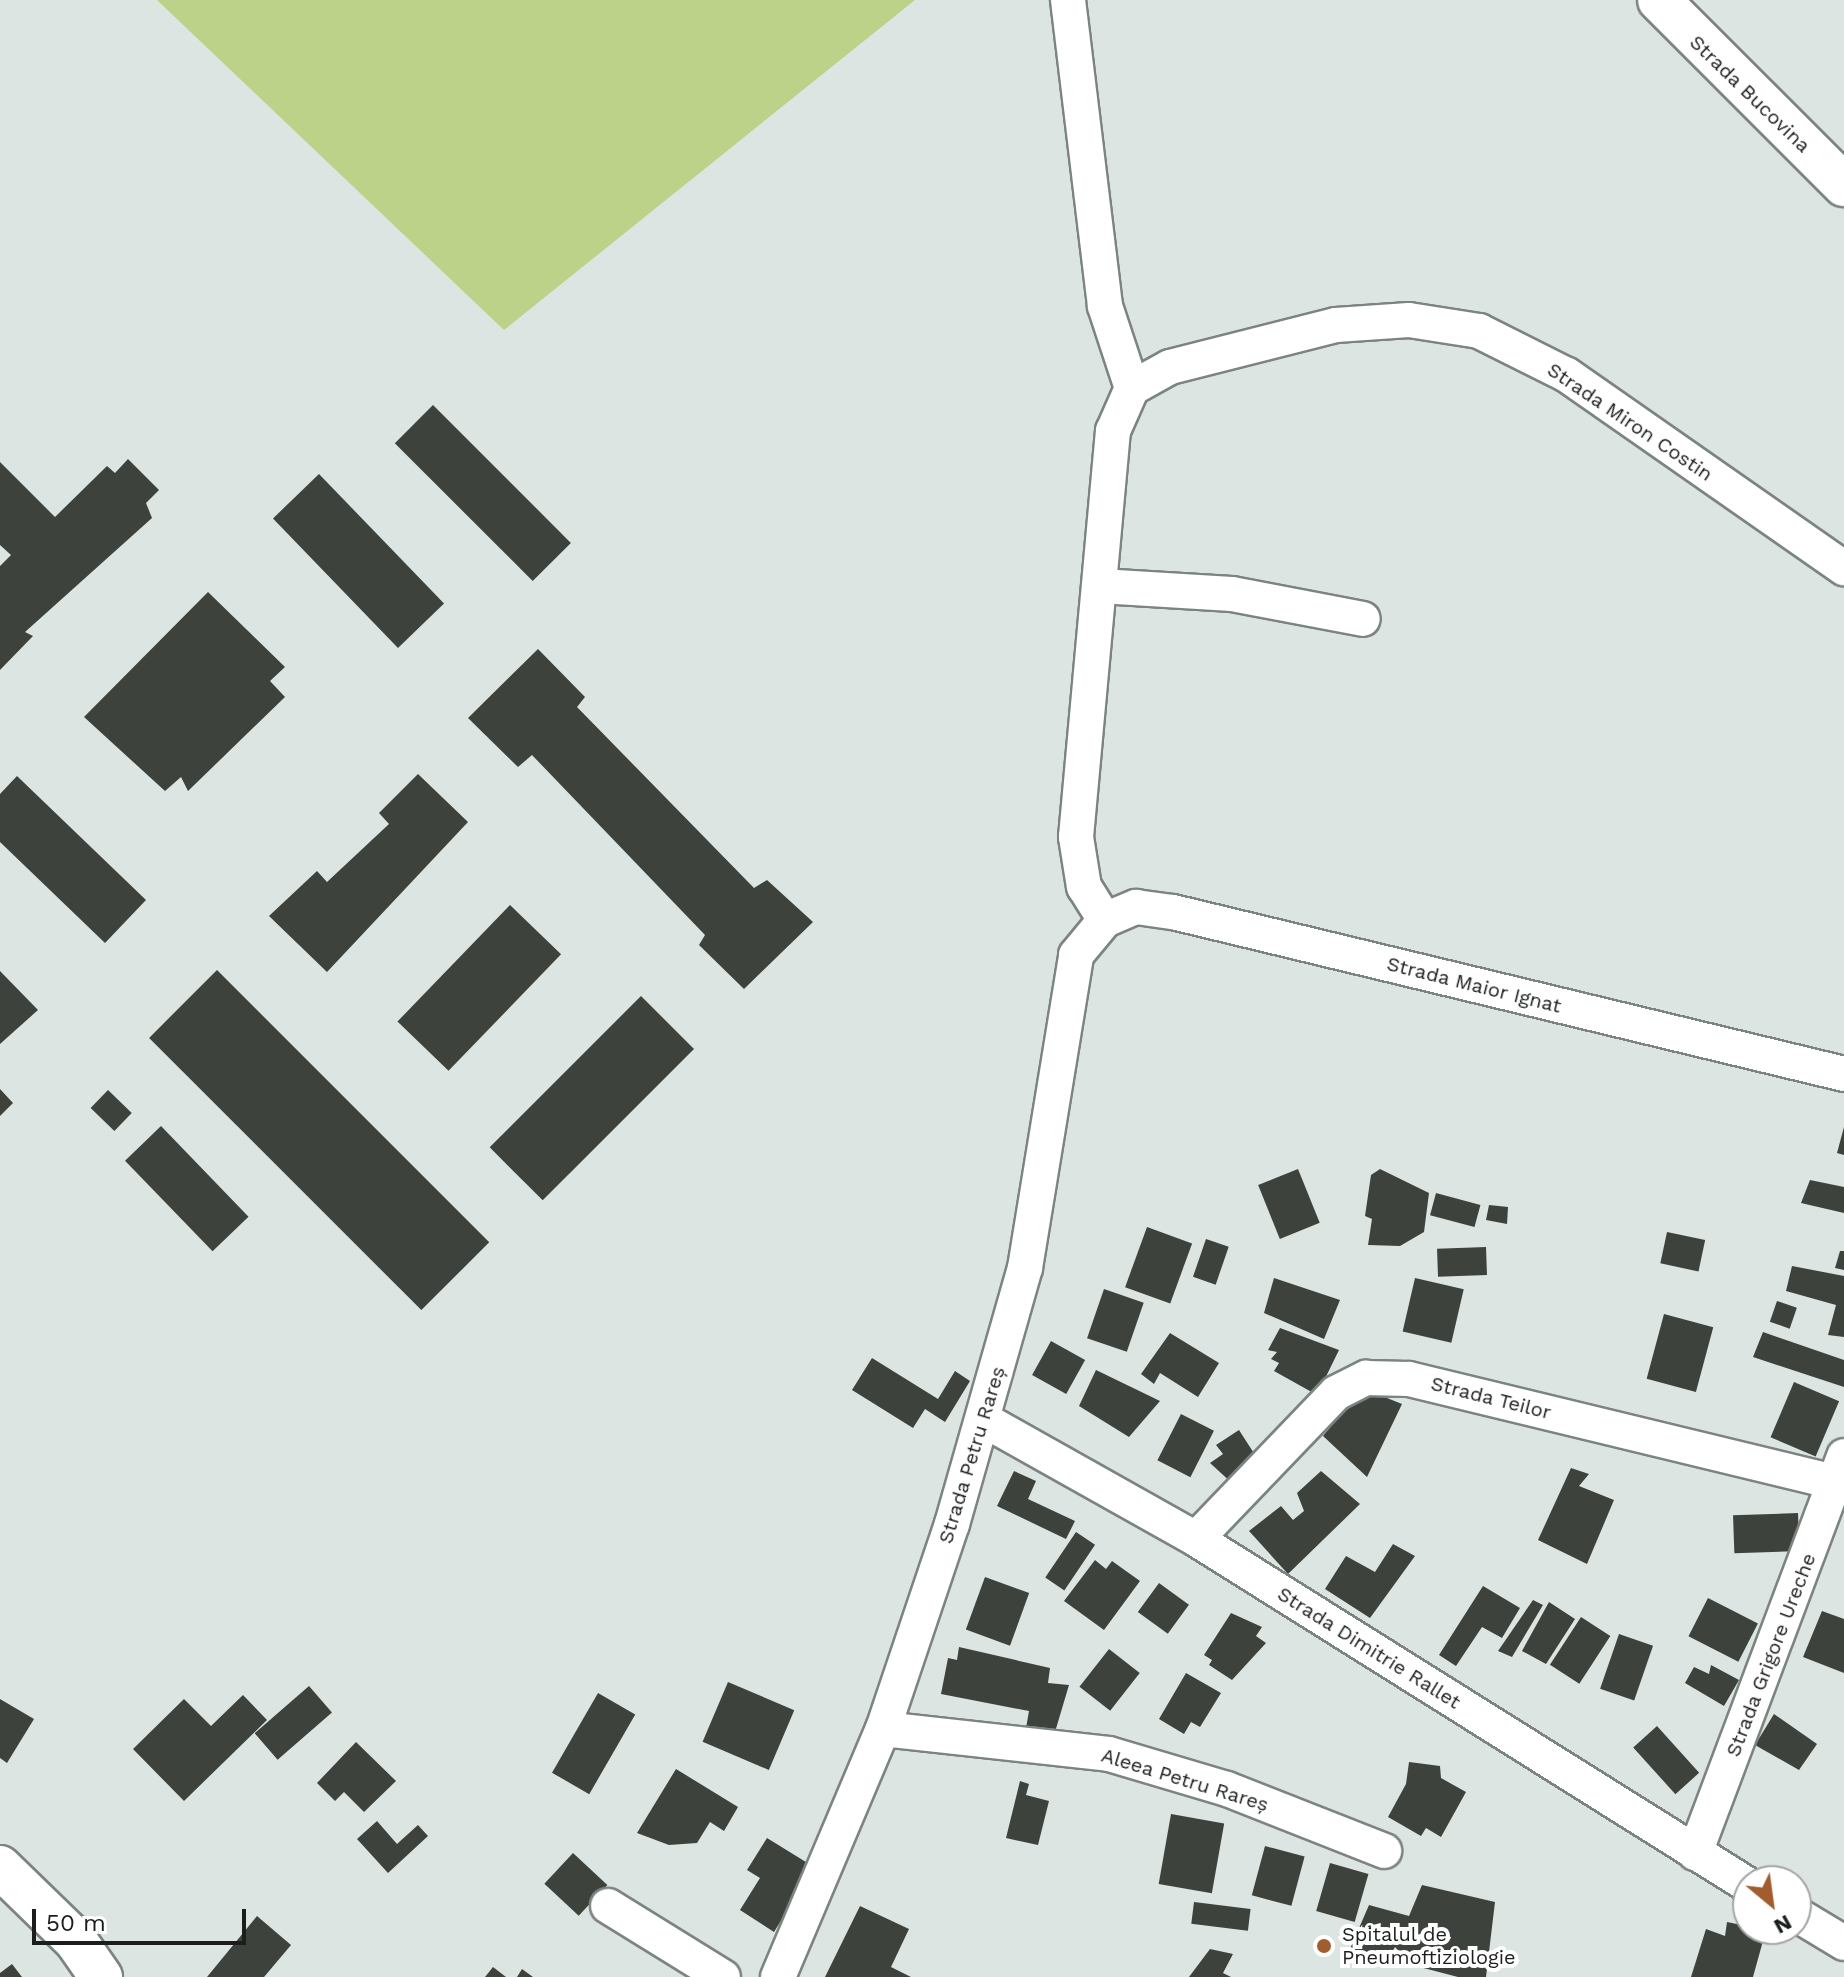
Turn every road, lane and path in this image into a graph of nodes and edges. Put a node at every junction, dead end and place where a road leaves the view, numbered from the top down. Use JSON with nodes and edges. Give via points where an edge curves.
{"nodes":[{"id":1,"x":1068,"y":0,"type":"edge"},
{"id":2,"x":1659,"y":0,"type":"edge"},
{"id":3,"x":1844,"y":185,"type":"edge"},
{"id":4,"x":1132,"y":388,"type":"junction"},
{"id":5,"x":1844,"y":568,"type":"edge"},
{"id":6,"x":1100,"y":586,"type":"junction"},
{"id":7,"x":1363,"y":619,"type":"dead end"},
{"id":8,"x":1105,"y":920,"type":"junction"},
{"id":9,"x":1844,"y":1074,"type":"edge"},
{"id":10,"x":984,"y":1420,"type":"junction"},
{"id":11,"x":1842,"y":1474,"type":"edge"},
{"id":12,"x":1196,"y":1539,"type":"junction"},
{"id":13,"x":883,"y":1729,"type":"junction"},
{"id":14,"x":1384,"y":1851,"type":"dead end"},
{"id":15,"x":1695,"y":1853,"type":"junction"},
{"id":16,"x":0,"y":1867,"type":"edge"},
{"id":17,"x":1732,"y":1875,"type":"edge"},
{"id":18,"x":608,"y":1906,"type":"dead end"},
{"id":19,"x":1812,"y":1924,"type":"edge"},
{"id":20,"x":1844,"y":1943,"type":"edge"},
{"id":21,"x":101,"y":1977,"type":"edge"},
{"id":22,"x":723,"y":1977,"type":"edge"},
{"id":23,"x":778,"y":1977,"type":"edge"}],
"edges":[{"from":1,"to":4,"type":"street","via":[[1105,306]]},
{"from":2,"to":3,"type":"main road","name":"Strada Bucovina"},
{"from":4,"to":5,"type":"street","name":"Strada Miron Costin","via":[[1170,367],[1227,348],[1336,325],[1409,320],[1479,331],[1567,375]]},
{"from":4,"to":6,"type":"street","via":[[1113,431]]},
{"from":6,"to":7,"type":"street","via":[[1232,594]]},
{"from":6,"to":8,"type":"street","via":[[1076,837],[1084,887]]},
{"from":8,"to":9,"type":"street","name":"Strada Maior Ignat","via":[[1136,907],[1173,912]]},
{"from":8,"to":10,"type":"street","name":"Strada Petru Rareș","via":[[1076,955],[1025,1268]]},
{"from":10,"to":12,"type":"street","name":"Strada Dimitrie Rallet"},
{"from":10,"to":13,"type":"street","name":"Strada Petru Rareș"},
{"from":11,"to":12,"type":"street","name":"Strada Teilor","via":[[1409,1379],[1366,1378],[1336,1393]]},
{"from":11,"to":15,"type":"street","name":"Strada Grigore Ureche"},
{"from":12,"to":15,"type":"street","name":"Strada Dimitrie Rallet"},
{"from":13,"to":14,"type":"street","name":"Aleea Petru Rareș","via":[[1109,1754],[1227,1789]]},
{"from":13,"to":23,"type":"street","name":"Strada Petru Rareș"},
{"from":15,"to":17,"type":"street","name":"Strada Dimitrie Rallet"},
{"from":16,"to":21,"type":"main road","via":[[76,1941]]},
{"from":18,"to":22,"type":"street"},
{"from":19,"to":20,"type":"street"}]}
